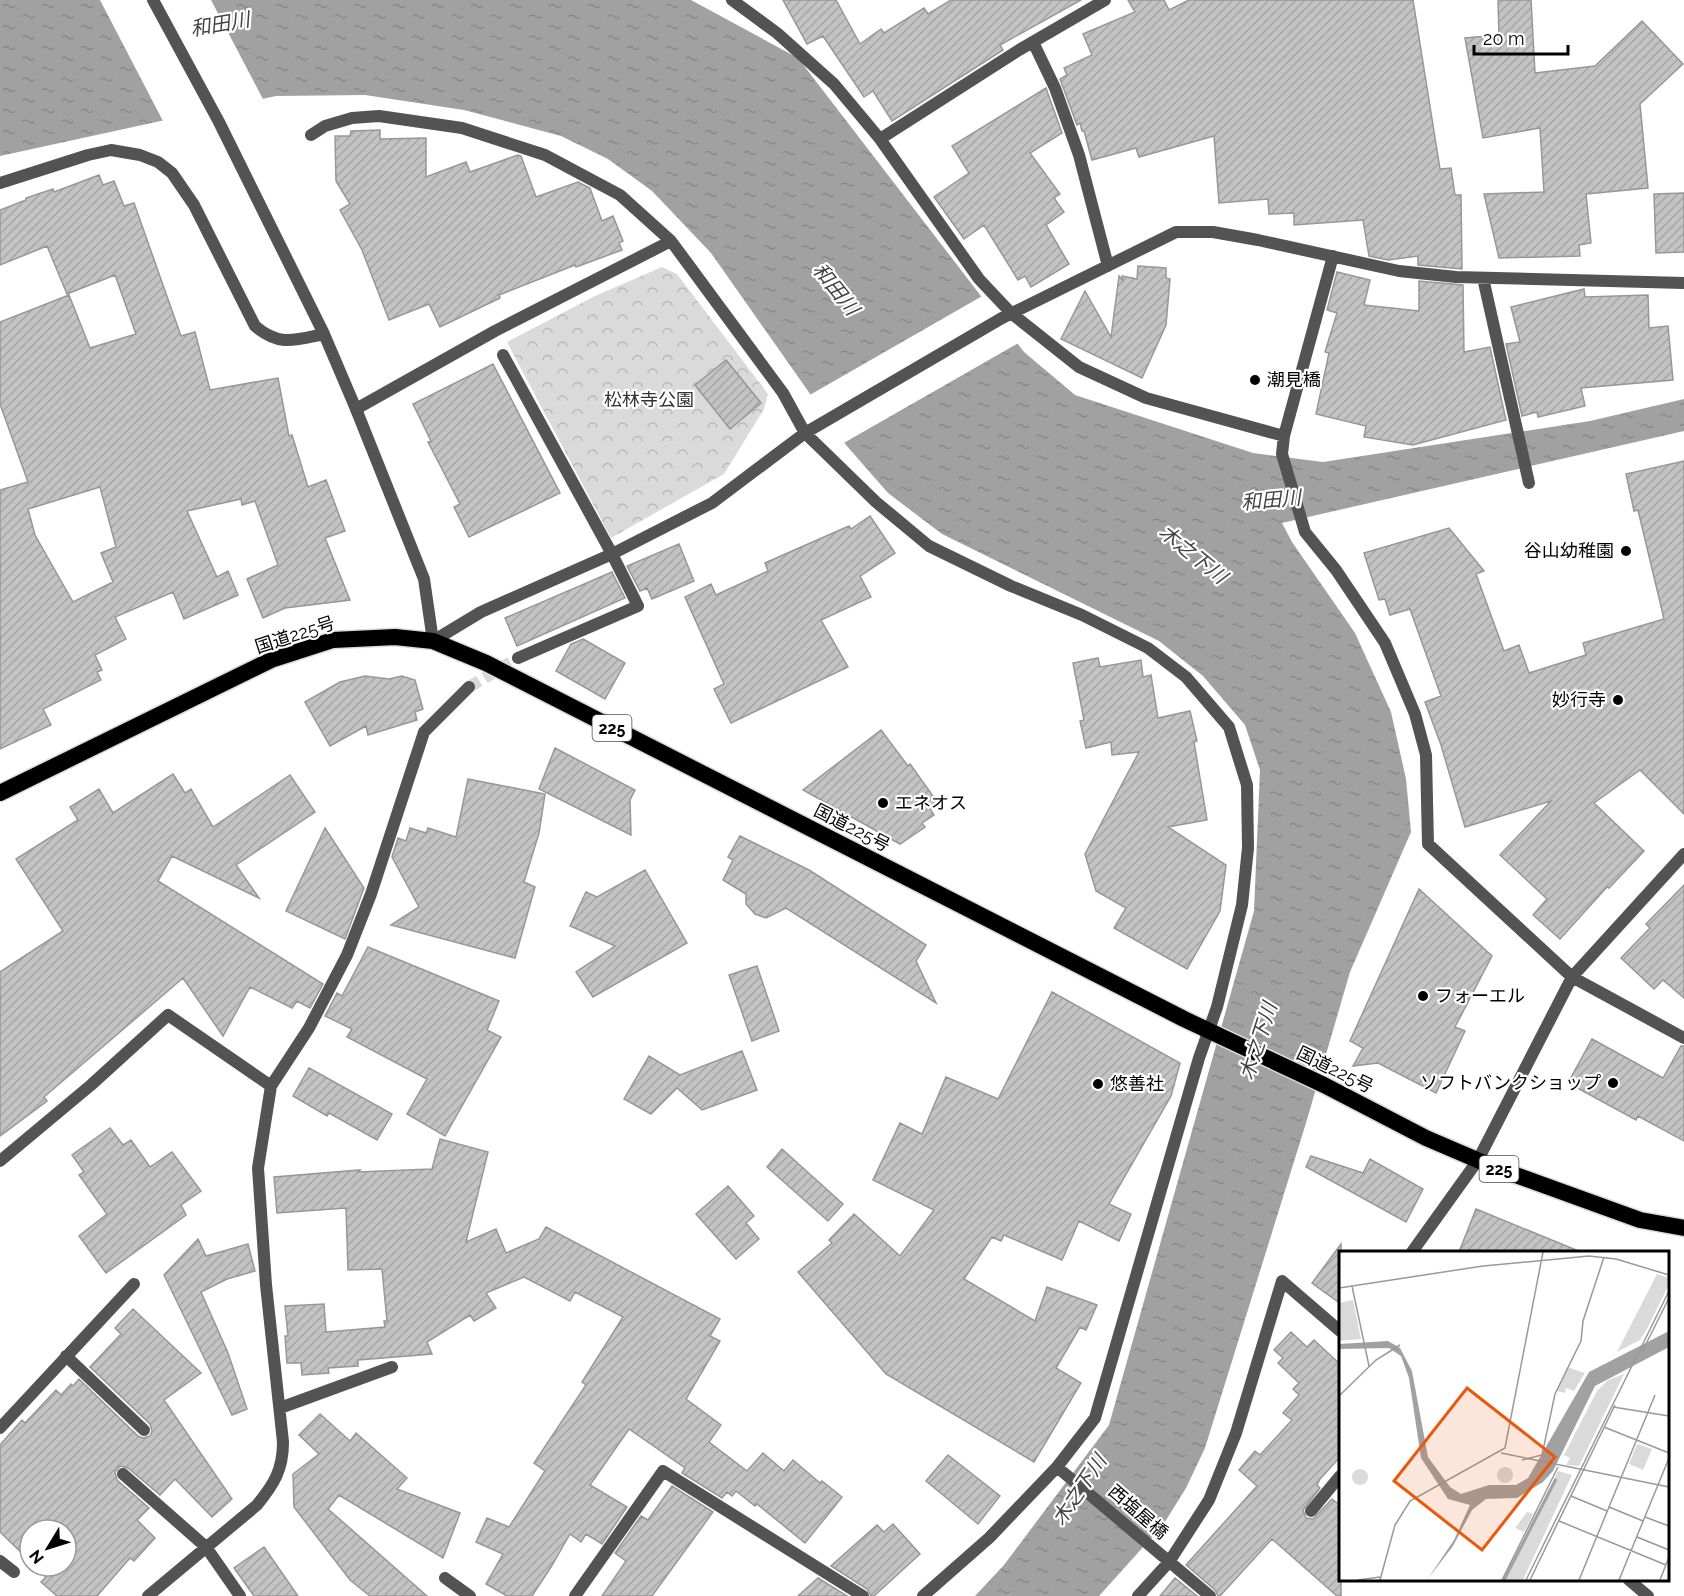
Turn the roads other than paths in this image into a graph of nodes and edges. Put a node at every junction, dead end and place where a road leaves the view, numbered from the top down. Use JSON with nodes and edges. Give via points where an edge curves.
{"nodes":[{"id":1,"x":153,"y":0,"type":"edge"},
{"id":2,"x":732,"y":0,"type":"edge"},
{"id":3,"x":1104,"y":0,"type":"edge"},
{"id":4,"x":1033,"y":42,"type":"junction"},
{"id":5,"x":311,"y":135,"type":"dead end"},
{"id":6,"x":880,"y":139,"type":"junction"},
{"id":7,"x":0,"y":183,"type":"edge"},
{"id":8,"x":671,"y":241,"type":"junction"},
{"id":9,"x":1333,"y":256,"type":"junction"},
{"id":10,"x":1108,"y":266,"type":"junction"},
{"id":11,"x":1483,"y":278,"type":"junction"},
{"id":12,"x":1684,"y":283,"type":"edge"},
{"id":13,"x":1007,"y":315,"type":"junction"},
{"id":14,"x":324,"y":334,"type":"junction"},
{"id":15,"x":503,"y":355,"type":"dead end"},
{"id":16,"x":356,"y":409,"type":"junction"},
{"id":17,"x":805,"y":433,"type":"junction"},
{"id":18,"x":1284,"y":436,"type":"junction"},
{"id":19,"x":1528,"y":479,"type":"dead end"},
{"id":20,"x":612,"y":554,"type":"junction"},
{"id":21,"x":433,"y":641,"type":"junction"},
{"id":22,"x":518,"y":658,"type":"tunnel mouth"},
{"id":23,"x":469,"y":687,"type":"tunnel mouth"},
{"id":24,"x":0,"y":793,"type":"edge"},
{"id":25,"x":1684,"y":854,"type":"edge"},
{"id":26,"x":1572,"y":977,"type":"junction"},
{"id":27,"x":1212,"y":1033,"type":"junction"},
{"id":28,"x":1684,"y":1038,"type":"edge"},
{"id":29,"x":271,"y":1086,"type":"junction"},
{"id":30,"x":1478,"y":1160,"type":"junction"},
{"id":31,"x":0,"y":1161,"type":"edge"},
{"id":32,"x":1684,"y":1228,"type":"edge"},
{"id":33,"x":1413,"y":1251,"type":"edge"},
{"id":34,"x":134,"y":1284,"type":"dead end"},
{"id":35,"x":1339,"y":1329,"type":"edge"},
{"id":36,"x":66,"y":1356,"type":"junction"},
{"id":37,"x":392,"y":1367,"type":"dead end"},
{"id":38,"x":279,"y":1408,"type":"junction"},
{"id":39,"x":0,"y":1428,"type":"edge"},
{"id":40,"x":144,"y":1430,"type":"dead end"},
{"id":41,"x":1057,"y":1467,"type":"junction"},
{"id":42,"x":123,"y":1473,"type":"dead end"},
{"id":43,"x":1339,"y":1478,"type":"edge"},
{"id":44,"x":1311,"y":1511,"type":"dead end"},
{"id":45,"x":206,"y":1547,"type":"junction"},
{"id":46,"x":0,"y":1561,"type":"edge"},
{"id":47,"x":1169,"y":1562,"type":"junction"},
{"id":48,"x":14,"y":1572,"type":"dead end"},
{"id":49,"x":446,"y":1578,"type":"dead end"},
{"id":50,"x":1630,"y":1581,"type":"edge"},
{"id":51,"x":148,"y":1596,"type":"edge"},
{"id":52,"x":240,"y":1596,"type":"edge"},
{"id":53,"x":470,"y":1596,"type":"edge"},
{"id":54,"x":575,"y":1596,"type":"edge"},
{"id":55,"x":863,"y":1596,"type":"edge"},
{"id":56,"x":923,"y":1596,"type":"edge"},
{"id":57,"x":1138,"y":1596,"type":"edge"},
{"id":58,"x":1210,"y":1596,"type":"edge"},
{"id":59,"x":1648,"y":1596,"type":"edge"}],
"edges":[{"from":1,"to":14,"type":"street","via":[[219,122]]},
{"from":2,"to":6,"type":"street","via":[[777,33],[834,84]]},
{"from":3,"to":4,"type":"street"},
{"from":4,"to":6,"type":"street"},
{"from":4,"to":10,"type":"street","via":[[1055,88],[1079,155]]},
{"from":5,"to":8,"type":"street","via":[[324,126],[352,118],[379,116],[462,128],[545,155],[620,195]]},
{"from":6,"to":13,"type":"street"},
{"from":7,"to":14,"type":"street","via":[[111,150],[158,162],[172,173],[194,206],[255,326],[286,342]]},
{"from":8,"to":16,"type":"street","via":[[495,331]]},
{"from":8,"to":17,"type":"street","via":[[783,393]]},
{"from":9,"to":10,"type":"street","via":[[1258,240],[1188,231],[1165,236]]},
{"from":9,"to":11,"type":"street","via":[[1399,271]]},
{"from":9,"to":18,"type":"street"},
{"from":10,"to":13,"type":"street"},
{"from":11,"to":12,"type":"street"},
{"from":11,"to":19,"type":"street"},
{"from":13,"to":17,"type":"street"},
{"from":13,"to":18,"type":"street","via":[[1079,367],[1146,398]]},
{"from":14,"to":16,"type":"street"},
{"from":15,"to":20,"type":"street"},
{"from":16,"to":21,"type":"street","via":[[424,579]]},
{"from":17,"to":20,"type":"street","via":[[712,503]]},
{"from":17,"to":27,"type":"street","via":[[928,546],[1148,648],[1186,677],[1229,727],[1247,785],[1248,848],[1242,905]]},
{"from":18,"to":26,"type":"street","via":[[1282,453],[1305,532],[1385,643],[1415,714],[1426,755],[1428,844]]},
{"from":20,"to":21,"type":"street","via":[[481,612]]},
{"from":20,"to":22,"type":"street","via":[[638,606]]},
{"from":21,"to":24,"type":"highway","name":"国道225号","number":"225","via":[[395,637],[333,640],[271,660]]},
{"from":21,"to":27,"type":"highway","name":"国道225号","number":"225","via":[[486,663]]},
{"from":23,"to":29,"type":"street","via":[[424,732],[347,955],[309,1029]]},
{"from":25,"to":26,"type":"street"},
{"from":26,"to":28,"type":"street"},
{"from":26,"to":30,"type":"street"},
{"from":27,"to":30,"type":"highway","name":"国道225号","number":"225"},
{"from":27,"to":41,"type":"street","via":[[1095,1418]]},
{"from":29,"to":31,"type":"street","via":[[168,1015]]},
{"from":29,"to":38,"type":"street","via":[[258,1168]]},
{"from":30,"to":32,"type":"highway","name":"国道225号","number":"225","via":[[1640,1220]]},
{"from":30,"to":33,"type":"street"},
{"from":34,"to":36,"type":"street"},
{"from":35,"to":47,"type":"street","via":[[1282,1281],[1236,1433],[1209,1500]]},
{"from":36,"to":39,"type":"street"},
{"from":36,"to":40,"type":"street"},
{"from":37,"to":38,"type":"street"},
{"from":38,"to":45,"type":"street","via":[[283,1456],[274,1481],[256,1505]]},
{"from":41,"to":47,"type":"street","name":"西塩屋橋"},
{"from":41,"to":56,"type":"street","via":[[989,1538]]},
{"from":42,"to":45,"type":"street"},
{"from":43,"to":44,"type":"street"},
{"from":45,"to":51,"type":"street"},
{"from":45,"to":52,"type":"street"},
{"from":46,"to":48,"type":"street"},
{"from":47,"to":57,"type":"street"},
{"from":47,"to":58,"type":"street","name":"西塩屋橋"},
{"from":49,"to":53,"type":"street"},
{"from":50,"to":59,"type":"street"},
{"from":54,"to":55,"type":"street","via":[[663,1471]]}]}
